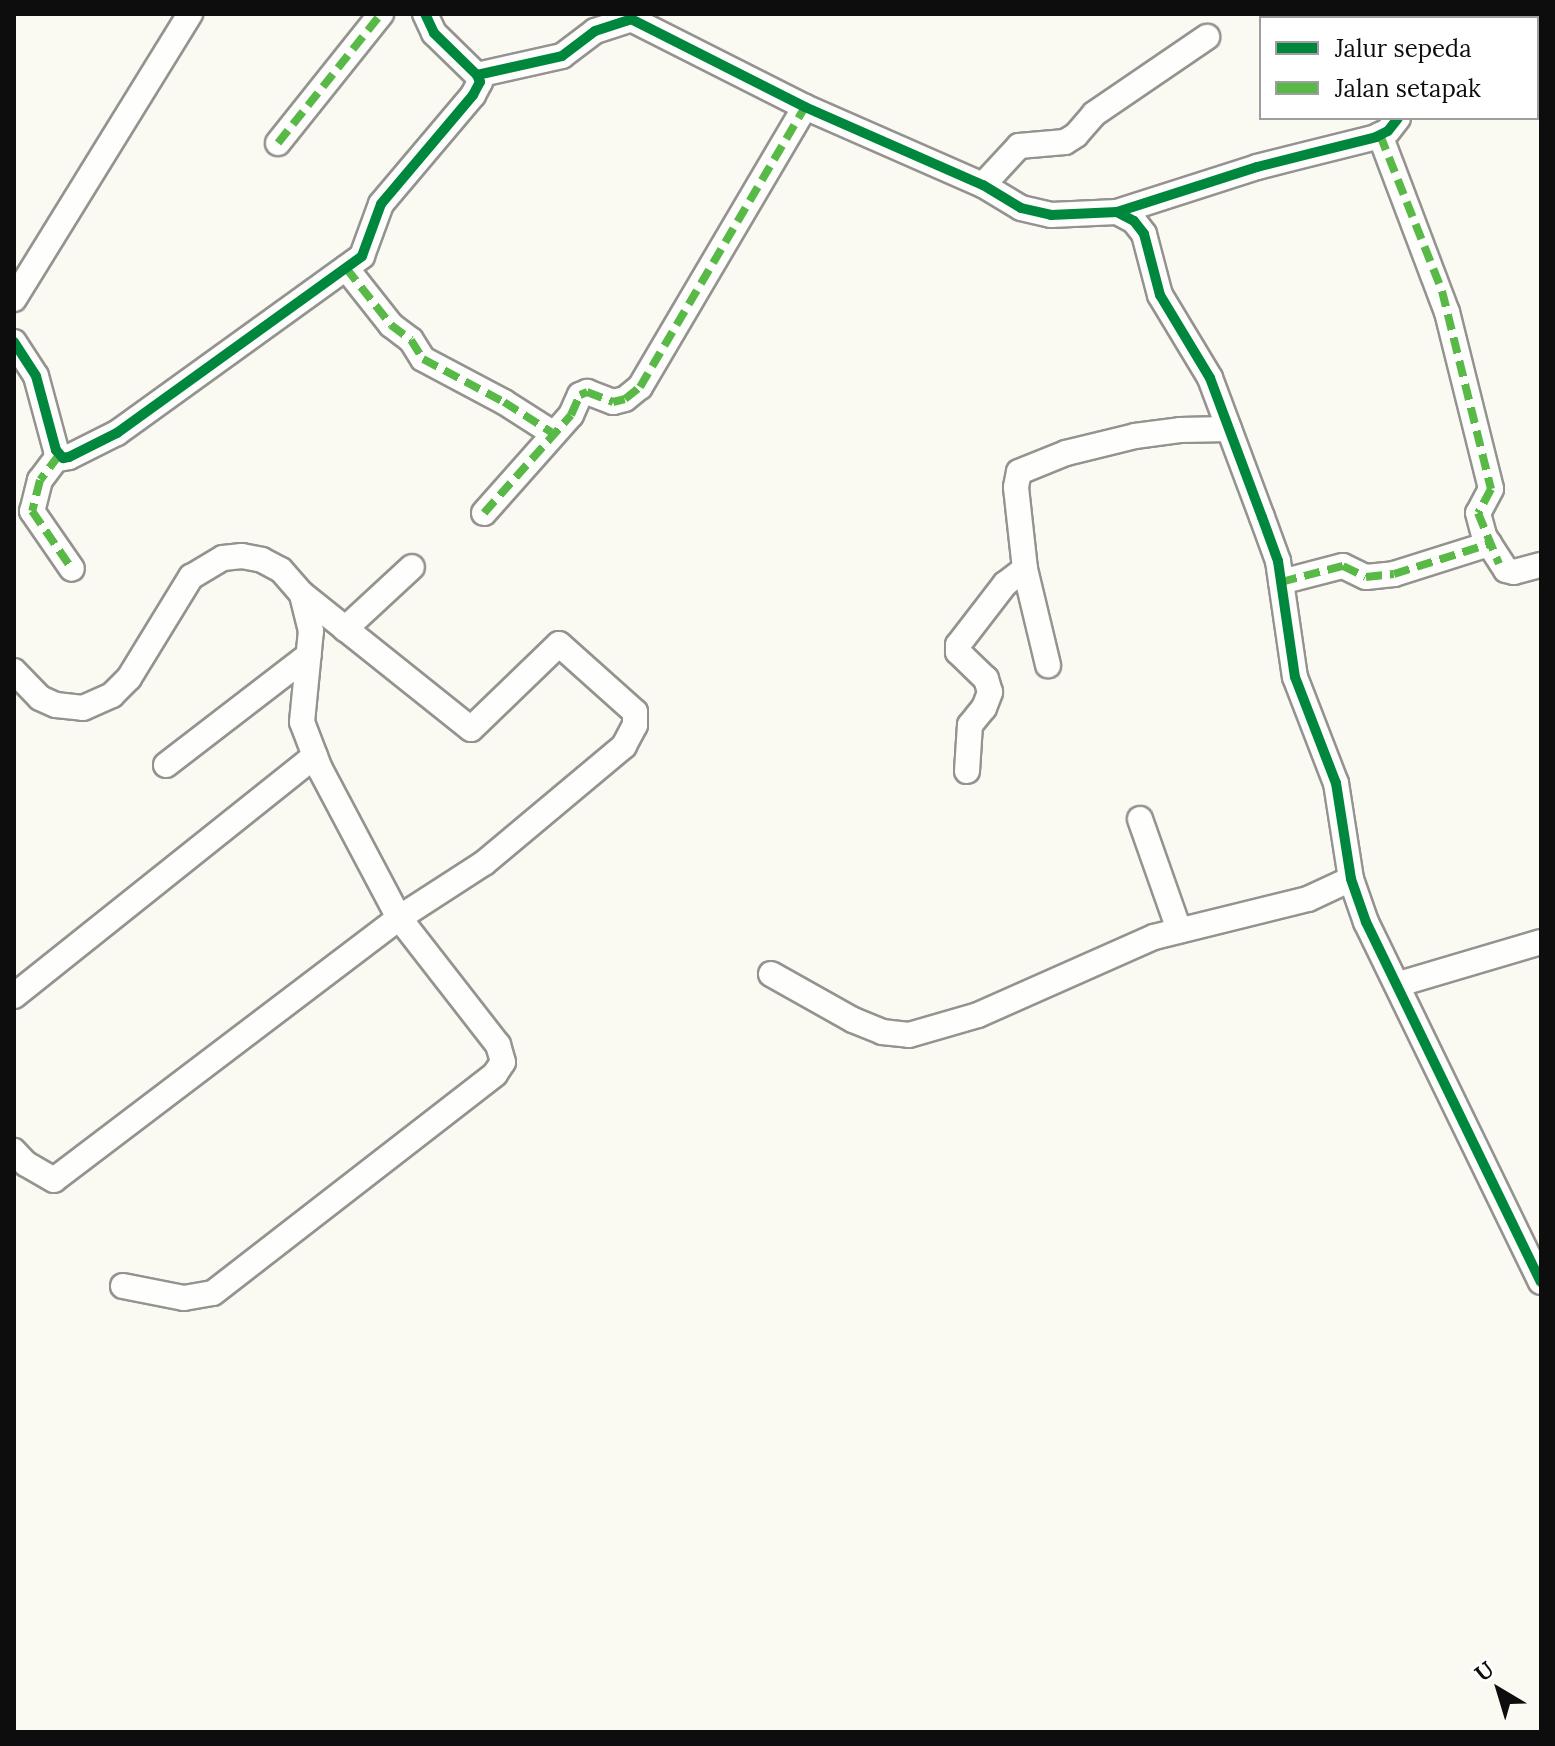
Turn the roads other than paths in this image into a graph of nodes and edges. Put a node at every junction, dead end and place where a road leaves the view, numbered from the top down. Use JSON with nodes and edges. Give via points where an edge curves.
{"nodes":[{"id":1,"x":190,"y":14,"type":"edge"},
{"id":2,"x":381,"y":14,"type":"edge"},
{"id":3,"x":425,"y":14,"type":"edge"},
{"id":4,"x":630,"y":17,"type":"edge"},
{"id":5,"x":1207,"y":37,"type":"dead end"},
{"id":6,"x":477,"y":75,"type":"junction"},
{"id":7,"x":805,"y":107,"type":"junction"},
{"id":8,"x":1396,"y":120,"type":"edge"},
{"id":9,"x":1380,"y":135,"type":"junction"},
{"id":10,"x":278,"y":143,"type":"dead end"},
{"id":11,"x":983,"y":185,"type":"junction"},
{"id":12,"x":1117,"y":212,"type":"junction"},
{"id":13,"x":346,"y":268,"type":"junction"},
{"id":14,"x":14,"y":299,"type":"edge"},
{"id":15,"x":14,"y":342,"type":"edge"},
{"id":16,"x":1229,"y":429,"type":"junction"},
{"id":17,"x":551,"y":432,"type":"junction"},
{"id":18,"x":59,"y":455,"type":"junction"},
{"id":19,"x":484,"y":513,"type":"dead end"},
{"id":20,"x":1489,"y":544,"type":"junction"},
{"id":21,"x":1541,"y":565,"type":"edge"},
{"id":22,"x":412,"y":567,"type":"dead end"},
{"id":23,"x":72,"y":569,"type":"dead end"},
{"id":24,"x":1025,"y":569,"type":"junction"},
{"id":25,"x":1281,"y":582,"type":"junction"},
{"id":26,"x":302,"y":594,"type":"junction"},
{"id":27,"x":345,"y":629,"type":"junction"},
{"id":28,"x":309,"y":655,"type":"junction"},
{"id":29,"x":1048,"y":665,"type":"dead end"},
{"id":30,"x":14,"y":671,"type":"edge"},
{"id":31,"x":315,"y":756,"type":"junction"},
{"id":32,"x":166,"y":765,"type":"dead end"},
{"id":33,"x":967,"y":771,"type":"dead end"},
{"id":34,"x":1140,"y":819,"type":"dead end"},
{"id":35,"x":1351,"y":879,"type":"junction"},
{"id":36,"x":399,"y":918,"type":"junction"},
{"id":37,"x":1179,"y":930,"type":"junction"},
{"id":38,"x":1541,"y":942,"type":"edge"},
{"id":39,"x":771,"y":974,"type":"dead end"},
{"id":40,"x":1399,"y":984,"type":"junction"},
{"id":41,"x":14,"y":996,"type":"edge"},
{"id":42,"x":14,"y":1151,"type":"edge"},
{"id":43,"x":1541,"y":1282,"type":"edge"},
{"id":44,"x":123,"y":1286,"type":"dead end"}],
"edges":[{"from":1,"to":14,"type":"street"},
{"from":2,"to":10,"type":"street"},
{"from":3,"to":6,"type":"street","via":[[434,33]]},
{"from":4,"to":6,"type":"street","via":[[595,31],[562,56]]},
{"from":4,"to":7,"type":"street"},
{"from":5,"to":11,"type":"street","via":[[1094,114],[1065,142],[1011,151]]},
{"from":6,"to":13,"type":"street","via":[[480,82],[473,95],[381,204],[368,247]]},
{"from":7,"to":11,"type":"street"},
{"from":7,"to":17,"type":"street","via":[[640,387],[613,402],[587,392],[580,395],[571,415]]},
{"from":8,"to":9,"type":"street"},
{"from":9,"to":12,"type":"street"},
{"from":9,"to":20,"type":"street","via":[[1445,301],[1491,489],[1478,513]]},
{"from":11,"to":12,"type":"street","via":[[1038,213]]},
{"from":12,"to":16,"type":"street","via":[[1144,234],[1160,295],[1210,378]]},
{"from":13,"to":17,"type":"street","via":[[423,359]]},
{"from":13,"to":18,"type":"street","via":[[117,433],[69,457]]},
{"from":15,"to":18,"type":"street","via":[[36,376]]},
{"from":16,"to":24,"type":"street","via":[[1135,436],[1066,453],[1019,472]]},
{"from":16,"to":25,"type":"street"},
{"from":17,"to":19,"type":"street"},
{"from":18,"to":23,"type":"street","via":[[40,480],[32,511]]},
{"from":20,"to":21,"type":"street","via":[[1506,570]]},
{"from":20,"to":25,"type":"street","via":[[1394,574],[1360,576],[1343,566]]},
{"from":22,"to":27,"type":"street"},
{"from":24,"to":29,"type":"street"},
{"from":24,"to":33,"type":"street","via":[[1005,584],[958,645],[961,657],[986,679],[990,692],[970,725]]},
{"from":25,"to":35,"type":"street","via":[[1295,677],[1336,783]]},
{"from":26,"to":27,"type":"street"},
{"from":26,"to":28,"type":"street","via":[[311,631]]},
{"from":26,"to":30,"type":"street","via":[[281,570],[262,560],[223,558],[206,565],[185,585],[129,678],[112,695],[83,708],[56,705],[40,698]]},
{"from":27,"to":36,"type":"street","via":[[471,729],[559,644],[635,712],[635,725],[624,746],[484,863]]},
{"from":28,"to":31,"type":"street","via":[[302,722]]},
{"from":28,"to":32,"type":"street"},
{"from":31,"to":36,"type":"street"},
{"from":31,"to":41,"type":"street"},
{"from":34,"to":37,"type":"street"},
{"from":35,"to":37,"type":"street","via":[[1308,899]]},
{"from":35,"to":40,"type":"street","via":[[1366,922]]},
{"from":36,"to":42,"type":"street","via":[[54,1180]]},
{"from":36,"to":44,"type":"street","via":[[498,1045],[503,1062],[495,1074],[213,1293],[184,1298]]},
{"from":37,"to":39,"type":"street","via":[[1109,954],[978,1015],[909,1035],[882,1032],[853,1020]]},
{"from":38,"to":40,"type":"street"},
{"from":40,"to":43,"type":"street"}]}
